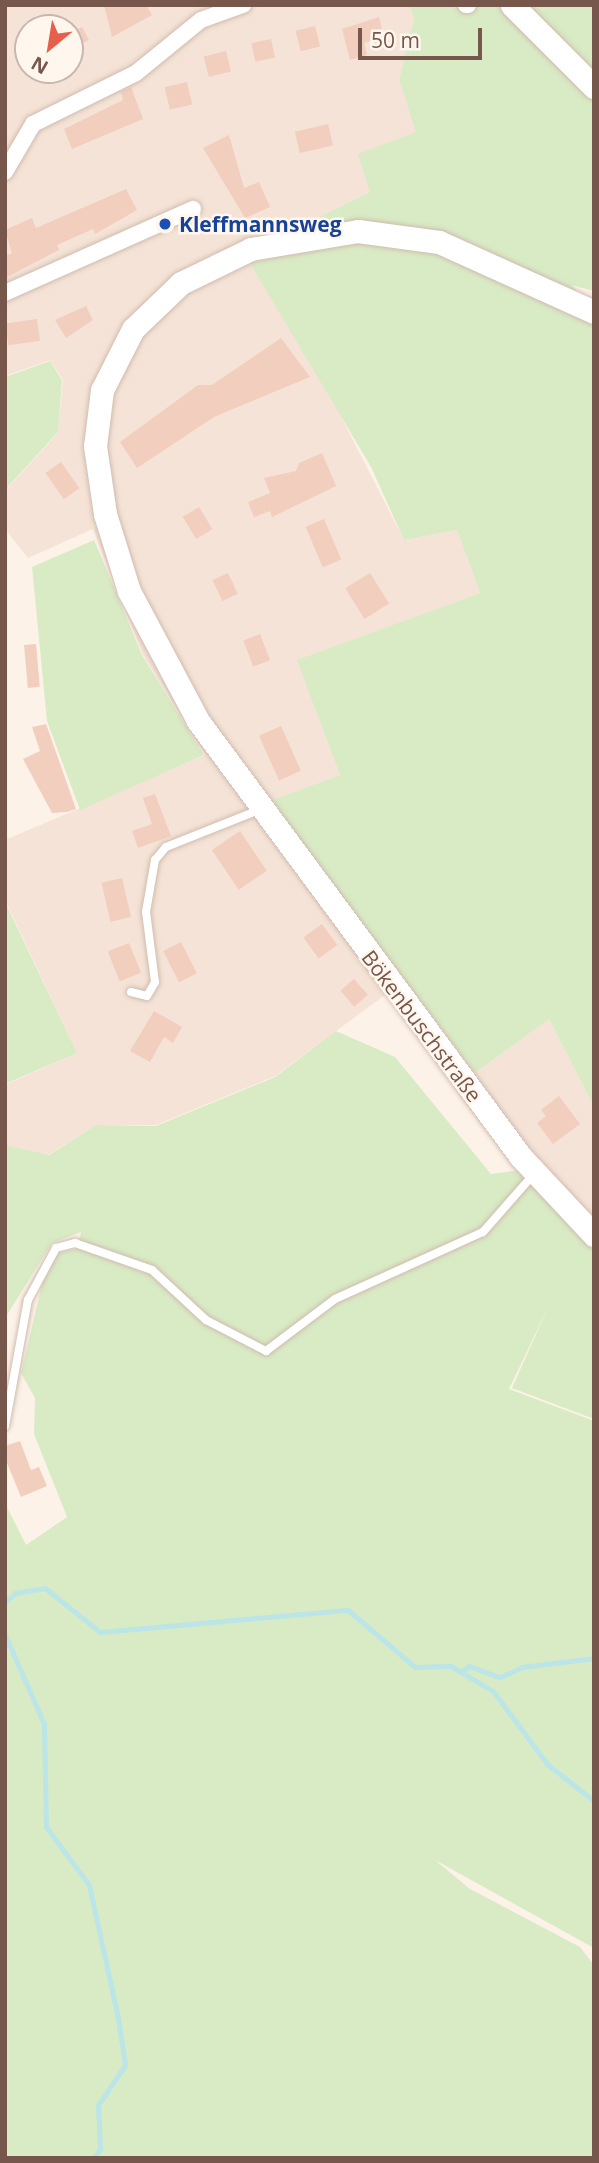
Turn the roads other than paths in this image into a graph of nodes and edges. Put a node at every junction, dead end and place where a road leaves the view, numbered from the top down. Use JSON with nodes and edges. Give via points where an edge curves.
{"nodes":[{"id":1,"x":243,"y":5,"type":"edge"},
{"id":2,"x":512,"y":5,"type":"edge"},
{"id":3,"x":594,"y":87,"type":"edge"},
{"id":4,"x":5,"y":172,"type":"edge"},
{"id":5,"x":193,"y":209,"type":"dead end"},
{"id":6,"x":5,"y":293,"type":"edge"},
{"id":7,"x":594,"y":312,"type":"edge"},
{"id":8,"x":259,"y":810,"type":"junction"},
{"id":9,"x":131,"y":992,"type":"dead end"},
{"id":10,"x":536,"y":1174,"type":"junction"},
{"id":11,"x":594,"y":1235,"type":"edge"},
{"id":12,"x":5,"y":1426,"type":"edge"}],
"edges":[{"from":1,"to":4,"type":"street","via":[[201,20],[136,73],[33,124]]},
{"from":2,"to":3,"type":"main road"},
{"from":5,"to":6,"type":"street"},
{"from":7,"to":8,"type":"main road","name":"Bökenbuschstraße","via":[[439,242],[358,230],[307,234],[209,265],[133,329],[108,373],[95,423],[96,469],[115,552],[173,679]]},
{"from":8,"to":9,"type":"lane","via":[[166,846],[155,860],[146,912],[155,982],[147,996]]},
{"from":8,"to":10,"type":"main road","name":"Bökenbuschstraße"},
{"from":10,"to":11,"type":"main road","name":"Bökenbuschstraße"},
{"from":10,"to":12,"type":"lane","via":[[484,1233],[335,1299],[266,1351],[206,1320],[152,1270],[75,1243],[56,1248],[28,1300]]}]}
